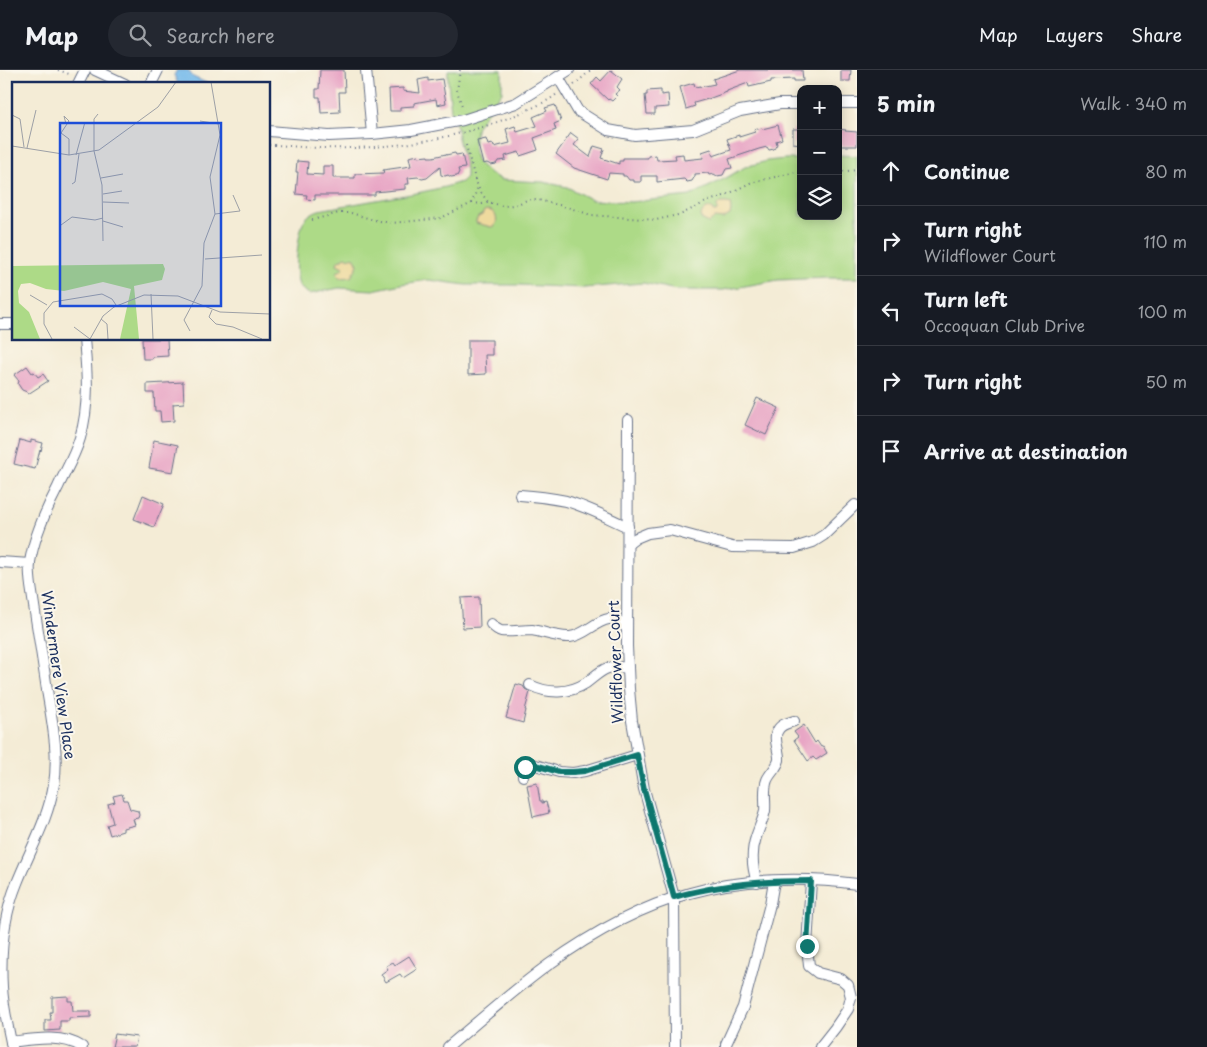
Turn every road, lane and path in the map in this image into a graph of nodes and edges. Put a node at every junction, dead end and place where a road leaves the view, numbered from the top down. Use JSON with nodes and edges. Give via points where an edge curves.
{"nodes":[{"id":1,"x":85,"y":70,"type":"edge"},
{"id":2,"x":95,"y":70,"type":"edge"},
{"id":3,"x":158,"y":70,"type":"edge"},
{"id":4,"x":366,"y":70,"type":"edge"},
{"id":5,"x":460,"y":70,"type":"edge"},
{"id":6,"x":569,"y":70,"type":"edge"},
{"id":7,"x":558,"y":77,"type":"junction"},
{"id":8,"x":79,"y":82,"type":"edge"},
{"id":9,"x":121,"y":82,"type":"edge"},
{"id":10,"x":152,"y":82,"type":"edge"},
{"id":11,"x":842,"y":103,"type":"edge"},
{"id":12,"x":857,"y":103,"type":"edge"},
{"id":13,"x":797,"y":104,"type":"edge"},
{"id":14,"x":462,"y":106,"type":"dead end"},
{"id":15,"x":270,"y":131,"type":"edge"},
{"id":16,"x":372,"y":134,"type":"junction"},
{"id":17,"x":466,"y":145,"type":"dead end"},
{"id":18,"x":857,"y":170,"type":"edge"},
{"id":19,"x":797,"y":172,"type":"edge"},
{"id":20,"x":842,"y":172,"type":"edge"},
{"id":21,"x":478,"y":186,"type":"junction"},
{"id":22,"x":488,"y":202,"type":"junction"},
{"id":23,"x":472,"y":203,"type":"junction"},
{"id":24,"x":312,"y":220,"type":"dead end"},
{"id":25,"x":84,"y":340,"type":"edge"},
{"id":26,"x":628,"y":420,"type":"dead end"},
{"id":27,"x":520,"y":494,"type":"dead end"},
{"id":28,"x":855,"y":505,"type":"dead end"},
{"id":29,"x":628,"y":528,"type":"junction"},
{"id":30,"x":628,"y":544,"type":"junction"},
{"id":31,"x":0,"y":562,"type":"edge"},
{"id":32,"x":30,"y":564,"type":"junction"},
{"id":33,"x":491,"y":624,"type":"dead end"},
{"id":34,"x":628,"y":628,"type":"junction"},
{"id":35,"x":628,"y":668,"type":"junction"},
{"id":36,"x":530,"y":685,"type":"dead end"},
{"id":37,"x":794,"y":721,"type":"dead end"},
{"id":38,"x":637,"y":755,"type":"junction"},
{"id":39,"x":523,"y":776,"type":"dead end"},
{"id":40,"x":774,"y":881,"type":"junction"},
{"id":41,"x":811,"y":881,"type":"junction"},
{"id":42,"x":757,"y":882,"type":"junction"},
{"id":43,"x":857,"y":884,"type":"edge"},
{"id":44,"x":674,"y":897,"type":"junction"},
{"id":45,"x":12,"y":1045,"type":"edge"},
{"id":46,"x":825,"y":1045,"type":"edge"},
{"id":47,"x":82,"y":1047,"type":"edge"},
{"id":48,"x":448,"y":1047,"type":"edge"},
{"id":49,"x":675,"y":1047,"type":"edge"},
{"id":50,"x":726,"y":1047,"type":"edge"}],
"edges":[{"from":1,"to":8,"type":"street"},
{"from":2,"to":9,"type":"street"},
{"from":3,"to":10,"type":"street"},
{"from":4,"to":16,"type":"street"},
{"from":5,"to":14,"type":"path","via":[[457,91]]},
{"from":6,"to":7,"type":"street"},
{"from":7,"to":13,"type":"street","via":[[578,111],[608,130],[635,134],[693,130],[740,111]]},
{"from":7,"to":16,"type":"street","via":[[516,103],[463,120]]},
{"from":11,"to":12,"type":"street"},
{"from":15,"to":16,"type":"street","via":[[329,136]]},
{"from":17,"to":21,"type":"path"},
{"from":18,"to":20,"type":"path"},
{"from":19,"to":22,"type":"path","via":[[750,183],[682,214],[656,220],[591,215],[538,200],[503,206]]},
{"from":21,"to":22,"type":"path"},
{"from":21,"to":23,"type":"path"},
{"from":22,"to":23,"type":"path"},
{"from":23,"to":24,"type":"path","via":[[441,218],[424,220],[391,223],[351,213]]},
{"from":25,"to":32,"type":"street","name":"Windermere View Place","via":[[87,406],[80,437],[37,534]]},
{"from":26,"to":29,"type":"street","name":"Wildflower Court"},
{"from":27,"to":29,"type":"street","via":[[584,507]]},
{"from":28,"to":30,"type":"street","via":[[824,535],[794,548],[732,548],[670,530],[648,533]]},
{"from":29,"to":30,"type":"street","name":"Wildflower Court"},
{"from":30,"to":34,"type":"street","name":"Wildflower Court"},
{"from":31,"to":32,"type":"street"},
{"from":32,"to":45,"type":"street","name":"Windermere View Place","via":[[56,763],[45,821],[16,884],[4,934],[2,987]]},
{"from":33,"to":34,"type":"street","via":[[501,631],[533,630],[563,638],[579,635],[609,619],[617,620]]},
{"from":34,"to":35,"type":"street","name":"Wildflower Court"},
{"from":35,"to":36,"type":"street","via":[[610,667],[578,687],[557,692]]},
{"from":35,"to":38,"type":"street","name":"Wildflower Court"},
{"from":37,"to":42,"type":"street","via":[[782,725],[776,733],[778,760],[765,787],[765,811],[753,848]]},
{"from":38,"to":39,"type":"street","via":[[585,771],[559,772],[532,764],[525,767]]},
{"from":38,"to":44,"type":"street","name":"Wildflower Court"},
{"from":40,"to":41,"type":"street"},
{"from":40,"to":42,"type":"street"},
{"from":40,"to":50,"type":"street","via":[[743,1007]]},
{"from":41,"to":43,"type":"street"},
{"from":41,"to":46,"type":"street","via":[[809,966],[818,973],[841,979],[848,985],[851,997],[848,1009]]},
{"from":42,"to":44,"type":"street","via":[[724,885]]},
{"from":44,"to":48,"type":"street","via":[[626,917],[575,947],[520,987]]},
{"from":44,"to":49,"type":"street","name":"Wildflower Court"},
{"from":45,"to":47,"type":"street","via":[[33,1039],[60,1039]]}]}
